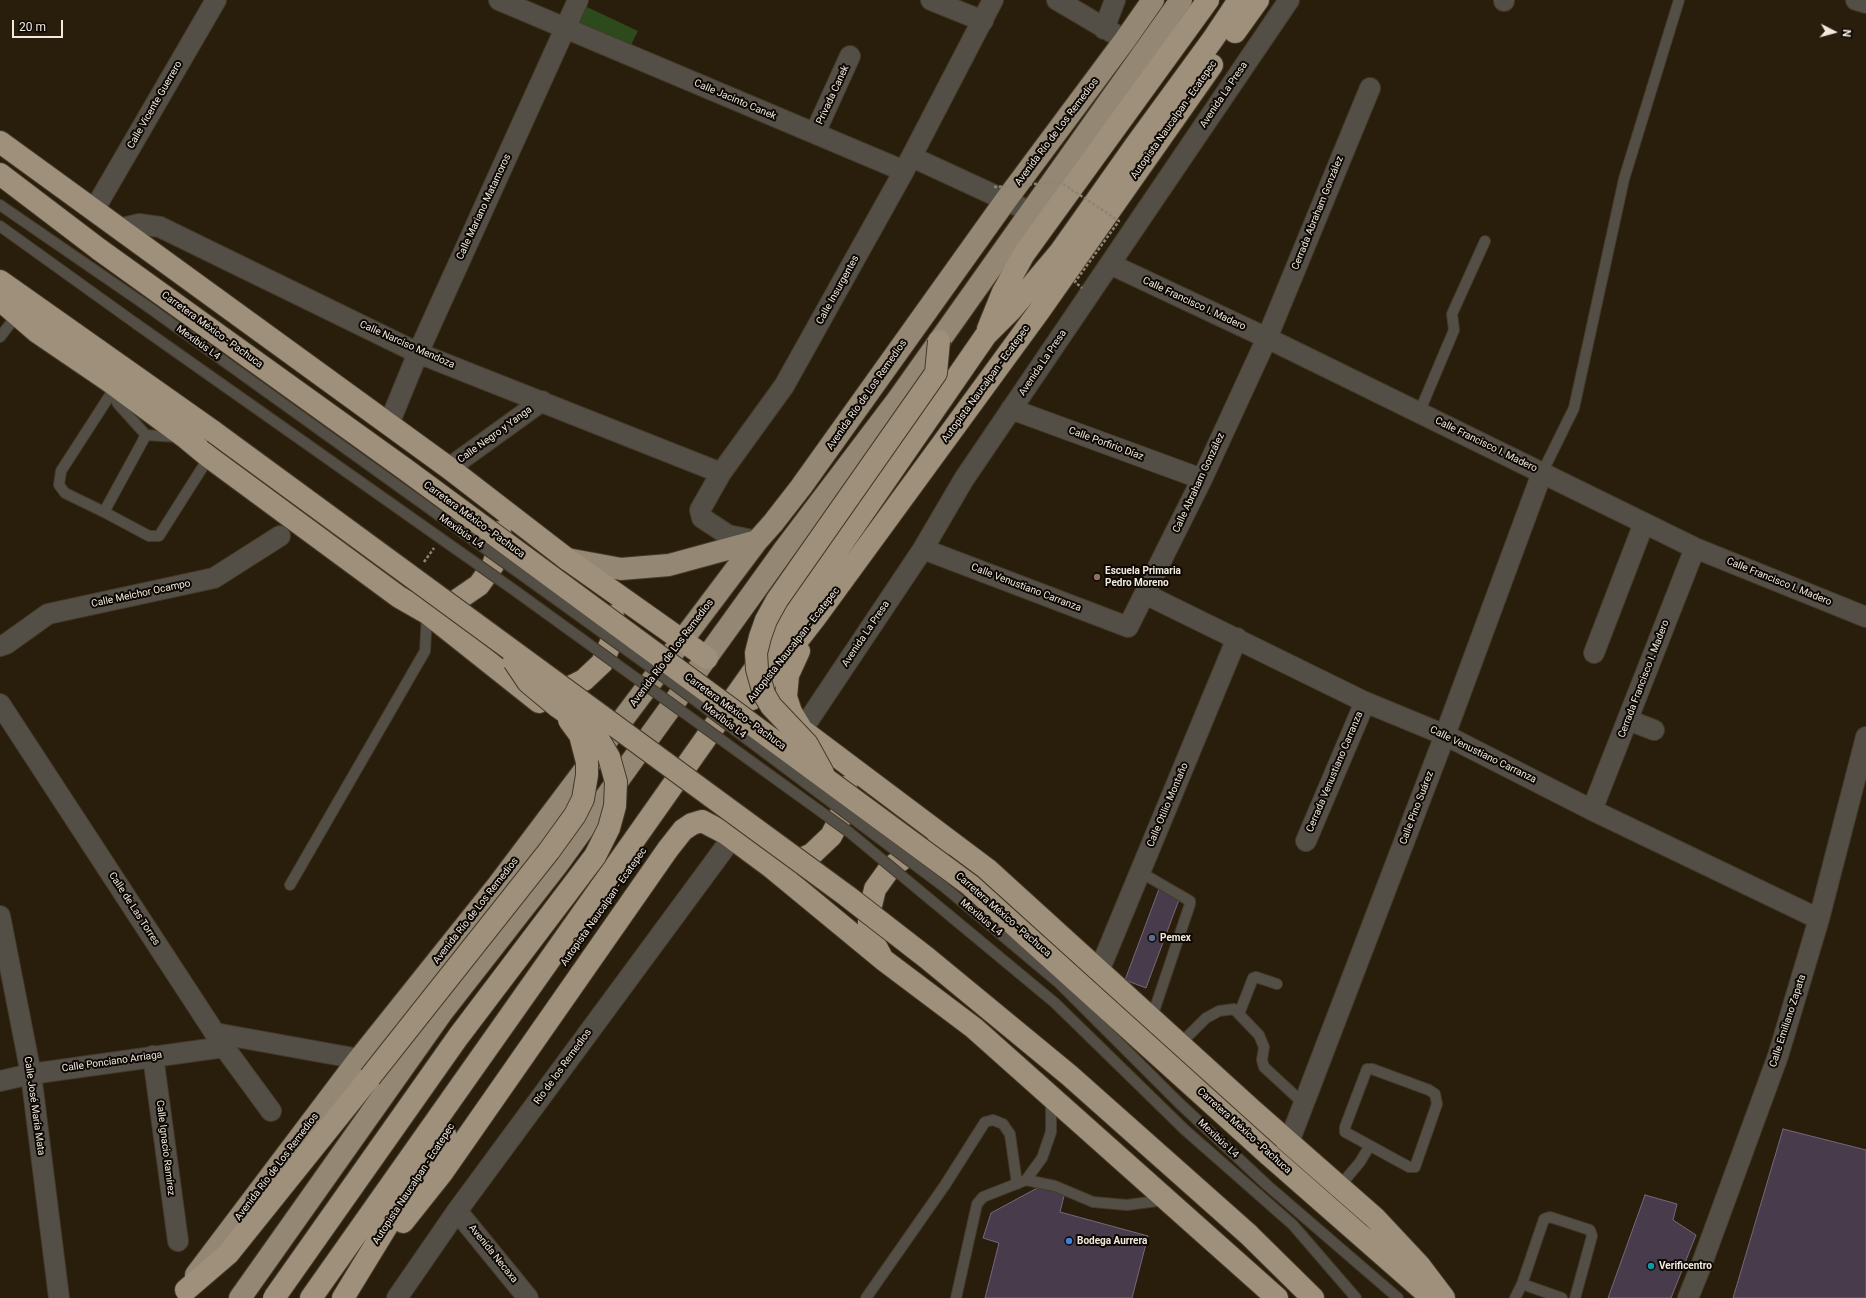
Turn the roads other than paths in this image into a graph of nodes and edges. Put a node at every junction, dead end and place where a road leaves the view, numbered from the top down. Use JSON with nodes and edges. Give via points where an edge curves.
{"nodes":[{"id":1,"x":499,"y":0,"type":"edge"},
{"id":2,"x":578,"y":0,"type":"edge"},
{"id":3,"x":930,"y":0,"type":"edge"},
{"id":4,"x":994,"y":0,"type":"edge"},
{"id":5,"x":1056,"y":0,"type":"edge"},
{"id":6,"x":1115,"y":0,"type":"edge"},
{"id":7,"x":1153,"y":0,"type":"edge"},
{"id":8,"x":1181,"y":0,"type":"edge"},
{"id":9,"x":1208,"y":0,"type":"edge"},
{"id":10,"x":1239,"y":0,"type":"edge"},
{"id":11,"x":1258,"y":0,"type":"edge"},
{"id":12,"x":1289,"y":0,"type":"edge"},
{"id":13,"x":1679,"y":0,"type":"edge"},
{"id":14,"x":1856,"y":0,"type":"edge"},
{"id":15,"x":210,"y":3,"type":"edge"},
{"id":16,"x":1866,"y":3,"type":"edge"},
{"id":17,"x":983,"y":21,"type":"junction"},
{"id":18,"x":566,"y":29,"type":"junction"},
{"id":19,"x":1104,"y":29,"type":"junction"},
{"id":20,"x":1125,"y":40,"type":"junction"},
{"id":21,"x":850,"y":56,"type":"dead end"},
{"id":22,"x":1370,"y":88,"type":"dead end"},
{"id":23,"x":815,"y":133,"type":"junction"},
{"id":24,"x":0,"y":142,"type":"edge"},
{"id":25,"x":908,"y":164,"type":"junction"},
{"id":26,"x":0,"y":174,"type":"edge"},
{"id":27,"x":1000,"y":194,"type":"junction"},
{"id":28,"x":0,"y":205,"type":"edge"},
{"id":29,"x":94,"y":210,"type":"junction"},
{"id":30,"x":1031,"y":212,"type":"junction"},
{"id":31,"x":0,"y":226,"type":"edge"},
{"id":32,"x":119,"y":229,"type":"junction"},
{"id":33,"x":1486,"y":241,"type":"dead end"},
{"id":34,"x":1110,"y":264,"type":"junction"},
{"id":35,"x":0,"y":281,"type":"edge"},
{"id":36,"x":0,"y":300,"type":"edge"},
{"id":37,"x":17,"y":315,"type":"junction"},
{"id":38,"x":986,"y":336,"type":"junction"},
{"id":39,"x":0,"y":337,"type":"edge"},
{"id":40,"x":1267,"y":338,"type":"junction"},
{"id":41,"x":939,"y":341,"type":"junction"},
{"id":42,"x":418,"y":353,"type":"junction"},
{"id":43,"x":111,"y":386,"type":"junction"},
{"id":44,"x":542,"y":401,"type":"junction"},
{"id":45,"x":1011,"y":409,"type":"junction"},
{"id":46,"x":1419,"y":413,"type":"junction"},
{"id":47,"x":393,"y":414,"type":"dead end"},
{"id":48,"x":146,"y":435,"type":"junction"},
{"id":49,"x":186,"y":438,"type":"junction"},
{"id":50,"x":209,"y":457,"type":"junction"},
{"id":51,"x":449,"y":468,"type":"junction"},
{"id":52,"x":722,"y":473,"type":"junction"},
{"id":53,"x":1542,"y":473,"type":"junction"},
{"id":54,"x":1202,"y":479,"type":"junction"},
{"id":55,"x":494,"y":503,"type":"junction"},
{"id":56,"x":104,"y":512,"type":"junction"},
{"id":57,"x":1644,"y":523,"type":"junction"},
{"id":58,"x":280,"y":536,"type":"dead end"},
{"id":59,"x":756,"y":541,"type":"junction"},
{"id":60,"x":1695,"y":548,"type":"junction"},
{"id":61,"x":923,"y":549,"type":"junction"},
{"id":62,"x":567,"y":559,"type":"junction"},
{"id":63,"x":598,"y":580,"type":"junction"},
{"id":64,"x":1145,"y":594,"type":"junction"},
{"id":65,"x":427,"y":614,"type":"junction"},
{"id":66,"x":1866,"y":617,"type":"edge"},
{"id":67,"x":815,"y":618,"type":"junction"},
{"id":68,"x":1128,"y":627,"type":"joint"},
{"id":69,"x":1237,"y":638,"type":"junction"},
{"id":70,"x":682,"y":640,"type":"junction"},
{"id":71,"x":500,"y":642,"type":"junction"},
{"id":72,"x":0,"y":646,"type":"edge"},
{"id":73,"x":1594,"y":653,"type":"dead end"},
{"id":74,"x":707,"y":658,"type":"junction"},
{"id":75,"x":526,"y":692,"type":"junction"},
{"id":76,"x":1365,"y":702,"type":"junction"},
{"id":77,"x":0,"y":704,"type":"edge"},
{"id":78,"x":558,"y":707,"type":"junction"},
{"id":79,"x":1628,"y":720,"type":"junction"},
{"id":80,"x":802,"y":730,"type":"junction"},
{"id":81,"x":1654,"y":730,"type":"dead end"},
{"id":82,"x":1445,"y":735,"type":"junction"},
{"id":83,"x":1866,"y":737,"type":"edge"},
{"id":84,"x":599,"y":750,"type":"junction"},
{"id":85,"x":844,"y":761,"type":"junction"},
{"id":86,"x":625,"y":770,"type":"junction"},
{"id":87,"x":827,"y":780,"type":"junction"},
{"id":88,"x":1592,"y":810,"type":"junction"},
{"id":89,"x":732,"y":838,"type":"junction"},
{"id":90,"x":1306,"y":841,"type":"dead end"},
{"id":91,"x":965,"y":854,"type":"junction"},
{"id":92,"x":772,"y":867,"type":"junction"},
{"id":93,"x":1140,"y":872,"type":"junction"},
{"id":94,"x":290,"y":885,"type":"dead end"},
{"id":95,"x":0,"y":916,"type":"edge"},
{"id":96,"x":1820,"y":919,"type":"junction"},
{"id":97,"x":885,"y":961,"type":"junction"},
{"id":98,"x":1099,"y":971,"type":"junction"},
{"id":99,"x":1277,"y":984,"type":"dead end"},
{"id":100,"x":1239,"y":1014,"type":"junction"},
{"id":101,"x":1152,"y":1018,"type":"junction"},
{"id":102,"x":220,"y":1040,"type":"junction"},
{"id":103,"x":1180,"y":1044,"type":"junction"},
{"id":104,"x":153,"y":1056,"type":"junction"},
{"id":105,"x":365,"y":1068,"type":"junction"},
{"id":106,"x":31,"y":1074,"type":"junction"},
{"id":107,"x":0,"y":1081,"type":"edge"},
{"id":108,"x":1051,"y":1097,"type":"junction"},
{"id":109,"x":1303,"y":1103,"type":"junction"},
{"id":110,"x":271,"y":1112,"type":"dead end"},
{"id":111,"x":1289,"y":1142,"type":"junction"},
{"id":112,"x":1369,"y":1147,"type":"junction"},
{"id":113,"x":1021,"y":1182,"type":"junction"},
{"id":114,"x":1339,"y":1187,"type":"junction"},
{"id":115,"x":1169,"y":1200,"type":"junction"},
{"id":116,"x":457,"y":1210,"type":"junction"},
{"id":117,"x":178,"y":1240,"type":"dead end"},
{"id":118,"x":1522,"y":1284,"type":"junction"},
{"id":119,"x":183,"y":1294,"type":"edge"},
{"id":120,"x":405,"y":1294,"type":"edge"},
{"id":121,"x":344,"y":1296,"type":"edge"},
{"id":122,"x":59,"y":1298,"type":"edge"},
{"id":123,"x":240,"y":1298,"type":"edge"},
{"id":124,"x":274,"y":1298,"type":"edge"},
{"id":125,"x":311,"y":1298,"type":"edge"},
{"id":126,"x":528,"y":1298,"type":"edge"},
{"id":127,"x":866,"y":1298,"type":"edge"},
{"id":128,"x":956,"y":1298,"type":"edge"},
{"id":129,"x":1277,"y":1298,"type":"edge"},
{"id":130,"x":1313,"y":1298,"type":"edge"},
{"id":131,"x":1356,"y":1298,"type":"edge"},
{"id":132,"x":1398,"y":1298,"type":"edge"},
{"id":133,"x":1432,"y":1298,"type":"edge"},
{"id":134,"x":1444,"y":1298,"type":"edge"},
{"id":135,"x":1515,"y":1298,"type":"edge"},
{"id":136,"x":1562,"y":1298,"type":"edge"},
{"id":137,"x":1575,"y":1298,"type":"edge"},
{"id":138,"x":1688,"y":1298,"type":"edge"}],
"edges":[{"from":1,"to":18,"type":"street","name":"Calle Jacinto Canek"},
{"from":2,"to":18,"type":"street","name":"Calle Mariano Matamoros"},
{"from":3,"to":17,"type":"street"},
{"from":4,"to":17,"type":"street","name":"Calle Insurgentes"},
{"from":5,"to":19,"type":"street"},
{"from":6,"to":19,"type":"street"},
{"from":7,"to":20,"type":"highway","name":"Avenida Río de Los Remedios"},
{"from":8,"to":30,"type":"highway"},
{"from":9,"to":38,"type":"highway","name":"Autopista Naucalpan - Ecatepec","via":[[1024,254],[1003,292]]},
{"from":10,"to":38,"type":"highway","name":"Autopista Naucalpan - Ecatepec","via":[[1060,252]]},
{"from":11,"to":67,"type":"highway","name":"Autopista Naucalpan - Ecatepec","via":[[1036,316]]},
{"from":12,"to":34,"type":"street","name":"Avenida La Presa"},
{"from":13,"to":53,"type":"lane","via":[[1624,180],[1574,408]]},
{"from":14,"to":16,"type":"street"},
{"from":15,"to":29,"type":"street","name":"Calle Vicente Guerrero"},
{"from":17,"to":25,"type":"street","name":"Calle Insurgentes"},
{"from":18,"to":23,"type":"street","name":"Calle Jacinto Canek"},
{"from":18,"to":42,"type":"street","name":"Calle Mariano Matamoros"},
{"from":19,"to":20,"type":"street"},
{"from":20,"to":27,"type":"highway","name":"Avenida Río de Los Remedios"},
{"from":21,"to":23,"type":"street","name":"Privada Canek"},
{"from":22,"to":40,"type":"street","name":"Cerrada Abraham González"},
{"from":23,"to":25,"type":"street","name":"Calle Jacinto Canek"},
{"from":24,"to":29,"type":"highway"},
{"from":25,"to":27,"type":"street","name":"Calle Jacinto Canek"},
{"from":25,"to":52,"type":"street","name":"Calle Insurgentes","via":[[784,386]]},
{"from":26,"to":87,"type":"highway","name":"Carretera México - Pachuca","bridge":true,"via":[[100,250],[405,469]]},
{"from":27,"to":30,"type":"street","name":"Calle Jacinto Canek"},
{"from":27,"to":59,"type":"highway","name":"Avenida Río de Los Remedios","via":[[801,487]]},
{"from":28,"to":132,"type":"lane","name":"Mexibús L4","bridge":true,"via":[[147,306],[660,674],[943,886],[1060,984],[1179,1103],[1267,1185]]},
{"from":29,"to":32,"type":"highway"},
{"from":30,"to":41,"type":"highway"},
{"from":31,"to":131,"type":"lane","name":"Mexibús L4","bridge":true,"via":[[514,590],[849,832],[1055,1003],[1184,1130],[1293,1225]]},
{"from":32,"to":42,"type":"street","name":"Calle Narciso Mendoza","via":[[139,224],[160,227]]},
{"from":32,"to":51,"type":"highway"},
{"from":33,"to":46,"type":"lane","via":[[1452,314],[1454,330]]},
{"from":34,"to":40,"type":"street","name":"Calle Francisco I. Madero"},
{"from":34,"to":45,"type":"street","name":"Avenida La Presa"},
{"from":35,"to":71,"type":"highway","bridge":true,"via":[[214,432]]},
{"from":36,"to":37,"type":"highway"},
{"from":37,"to":39,"type":"lane"},
{"from":37,"to":43,"type":"highway"},
{"from":38,"to":125,"type":"highway","name":"Autopista Naucalpan - Ecatepec","via":[[785,626]]},
{"from":40,"to":46,"type":"street","name":"Calle Francisco I. Madero"},
{"from":40,"to":54,"type":"street","name":"Calle Abraham González"},
{"from":41,"to":74,"type":"highway"},
{"from":41,"to":87,"type":"highway","bridge":true,"via":[[936,373],[777,600],[760,637],[756,653],[757,669],[764,694],[771,706],[807,744]]},
{"from":42,"to":44,"type":"street","name":"Calle Narciso Mendoza"},
{"from":42,"to":47,"type":"street","name":"Calle Mariano Matamoros"},
{"from":43,"to":48,"type":"lane","via":[[118,404]]},
{"from":43,"to":49,"type":"highway"},
{"from":43,"to":56,"type":"lane","via":[[61,470],[59,485],[65,493]]},
{"from":44,"to":51,"type":"street","name":"Calle Negro y Yanga"},
{"from":44,"to":52,"type":"street","name":"Calle Narciso Mendoza"},
{"from":45,"to":54,"type":"street","name":"Calle Porfirio Díaz"},
{"from":45,"to":61,"type":"street","name":"Avenida La Presa","via":[[964,479]]},
{"from":46,"to":53,"type":"street","name":"Calle Francisco I. Madero"},
{"from":48,"to":49,"type":"lane"},
{"from":48,"to":56,"type":"lane"},
{"from":49,"to":50,"type":"highway"},
{"from":50,"to":56,"type":"lane","via":[[159,536],[149,536]]},
{"from":50,"to":65,"type":"highway","via":[[399,597]]},
{"from":51,"to":55,"type":"highway"},
{"from":52,"to":59,"type":"street","name":"Calle Insurgentes","via":[[700,510],[702,518],[728,535]]},
{"from":53,"to":57,"type":"street","name":"Calle Francisco I. Madero"},
{"from":53,"to":82,"type":"street","name":"Calle Pino Suárez"},
{"from":54,"to":64,"type":"street","name":"Calle Abraham González"},
{"from":55,"to":62,"type":"highway"},
{"from":55,"to":65,"type":"highway","via":[[498,518],[499,541],[497,554],[487,576],[469,594],[447,607]]},
{"from":57,"to":60,"type":"street","name":"Calle Francisco I. Madero"},
{"from":57,"to":73,"type":"street"},
{"from":58,"to":72,"type":"street","name":"Calle Melchor Ocampo","via":[[214,578],[48,614]]},
{"from":59,"to":62,"type":"highway","via":[[710,555],[661,565],[621,569]]},
{"from":59,"to":70,"type":"highway","name":"Avenida Río de Los Remedios"},
{"from":60,"to":66,"type":"street","name":"Calle Francisco I. Madero"},
{"from":60,"to":79,"type":"street","name":"Cerrada Francisco I. Madero"},
{"from":61,"to":68,"type":"street","name":"Calle Venustiano Carranza"},
{"from":61,"to":80,"type":"street","name":"Avenida La Presa"},
{"from":62,"to":63,"type":"highway"},
{"from":63,"to":70,"type":"highway"},
{"from":63,"to":75,"type":"highway","via":[[606,593],[613,616],[612,640],[602,663],[584,680],[572,686],[553,691]]},
{"from":64,"to":68,"type":"street","name":"Calle Abraham González"},
{"from":64,"to":69,"type":"street","name":"Calle Venustiano Carranza"},
{"from":65,"to":75,"type":"highway"},
{"from":65,"to":94,"type":"lane","via":[[425,651]]},
{"from":67,"to":80,"type":"highway","via":[[788,675],[786,697]]},
{"from":67,"to":121,"type":"highway","name":"Autopista Naucalpan - Ecatepec","via":[[757,691],[432,1152]]},
{"from":69,"to":76,"type":"street","name":"Calle Venustiano Carranza"},
{"from":69,"to":93,"type":"street","name":"Calle Otilio Montaño"},
{"from":70,"to":74,"type":"highway"},
{"from":70,"to":84,"type":"highway","name":"Avenida Río de Los Remedios"},
{"from":71,"to":78,"type":"highway","bridge":true,"via":[[528,682]]},
{"from":71,"to":130,"type":"highway","bridge":true,"via":[[848,896],[927,958],[1068,1075],[1248,1234]]},
{"from":74,"to":86,"type":"highway"},
{"from":75,"to":84,"type":"highway"},
{"from":76,"to":82,"type":"street","name":"Calle Venustiano Carranza"},
{"from":76,"to":90,"type":"street","name":"Cerrada Venustiano Carranza"},
{"from":77,"to":102,"type":"street","name":"Calle de Las Torres"},
{"from":78,"to":105,"type":"highway","bridge":true,"via":[[580,735],[587,762],[586,785],[578,809],[549,851]]},
{"from":78,"to":124,"type":"highway","bridge":true,"via":[[584,725],[598,740],[609,758],[616,782],[615,806],[609,828],[595,856],[458,1038]]},
{"from":79,"to":81,"type":"street"},
{"from":79,"to":88,"type":"street","name":"Cerrada Francisco I. Madero"},
{"from":80,"to":85,"type":"highway"},
{"from":82,"to":88,"type":"street","name":"Calle Venustiano Carranza"},
{"from":82,"to":109,"type":"street","name":"Calle Pino Suárez"},
{"from":83,"to":96,"type":"street","name":"Calle Emiliano Zapata"},
{"from":84,"to":86,"type":"highway"},
{"from":84,"to":105,"type":"highway","name":"Avenida Río de Los Remedios"},
{"from":85,"to":91,"type":"highway"},
{"from":85,"to":92,"type":"highway","via":[[845,799],[840,819],[831,836],[812,854],[791,864]]},
{"from":86,"to":123,"type":"highway","via":[[557,865],[443,1011]]},
{"from":87,"to":133,"type":"highway","name":"Carretera México - Pachuca","bridge":true,"via":[[970,885],[1269,1155]]},
{"from":88,"to":96,"type":"street","name":"Calle Venustiano Carranza"},
{"from":89,"to":92,"type":"highway"},
{"from":89,"to":116,"type":"street","name":"Río de los Remedios"},
{"from":89,"to":121,"type":"highway","via":[[702,822],[692,824],[683,830],[442,1174]]},
{"from":91,"to":97,"type":"highway","via":[[938,849],[912,854],[890,868],[881,878],[875,889],[869,914],[872,939]]},
{"from":91,"to":98,"type":"highway","via":[[987,869]]},
{"from":92,"to":97,"type":"highway"},
{"from":93,"to":98,"type":"street","name":"Calle Otilio Montaño"},
{"from":93,"to":101,"type":"lane","via":[[1190,901]]},
{"from":95,"to":106,"type":"street","name":"Calle José María Mata"},
{"from":96,"to":138,"type":"street","name":"Calle Emiliano Zapata","via":[[1778,1056]]},
{"from":97,"to":108,"type":"highway","via":[[974,1028]]},
{"from":98,"to":101,"type":"highway"},
{"from":99,"to":100,"type":"lane","via":[[1253,978]]},
{"from":100,"to":103,"type":"lane","via":[[1231,1008],[1219,1011],[1206,1018]]},
{"from":100,"to":109,"type":"lane","via":[[1259,1035],[1264,1047],[1264,1067]]},
{"from":101,"to":103,"type":"highway"},
{"from":102,"to":104,"type":"street","name":"Calle Ponciano Arriaga"},
{"from":102,"to":105,"type":"street","name":"Calle Ponciano Arriaga"},
{"from":102,"to":110,"type":"street","name":"Calle de Las Torres"},
{"from":103,"to":111,"type":"highway"},
{"from":104,"to":106,"type":"street","name":"Calle Ponciano Arriaga"},
{"from":104,"to":117,"type":"street","name":"Calle Ignacio Ramírez"},
{"from":105,"to":119,"type":"highway","via":[[228,1254]]},
{"from":106,"to":107,"type":"street","name":"Calle Ponciano Arriaga"},
{"from":106,"to":122,"type":"street","name":"Calle José María Mata"},
{"from":108,"to":113,"type":"lane","via":[[1051,1132],[1042,1158]]},
{"from":108,"to":115,"type":"highway"},
{"from":109,"to":111,"type":"street","name":"Calle Pino Suárez"},
{"from":111,"to":114,"type":"highway"},
{"from":112,"to":112,"type":"lane","via":[[1344,1130],[1367,1069],[1372,1068],[1435,1094],[1437,1104],[1415,1167],[1408,1167]]},
{"from":112,"to":114,"type":"lane"},
{"from":113,"to":115,"type":"lane","via":[[1055,1186],[1093,1202],[1127,1205]]},
{"from":113,"to":127,"type":"lane","via":[[1010,1134],[1003,1124],[993,1120],[986,1122]]},
{"from":113,"to":128,"type":"lane","via":[[983,1197],[977,1204]]},
{"from":114,"to":134,"type":"highway","via":[[1398,1241]]},
{"from":115,"to":129,"type":"highway"},
{"from":116,"to":120,"type":"street","name":"Río de los Remedios"},
{"from":116,"to":126,"type":"street","name":"Avenida Necaxa"},
{"from":118,"to":135,"type":"lane"},
{"from":118,"to":136,"type":"lane"},
{"from":118,"to":137,"type":"lane","via":[[1544,1219],[1550,1217],[1590,1230],[1592,1236]]}]}
